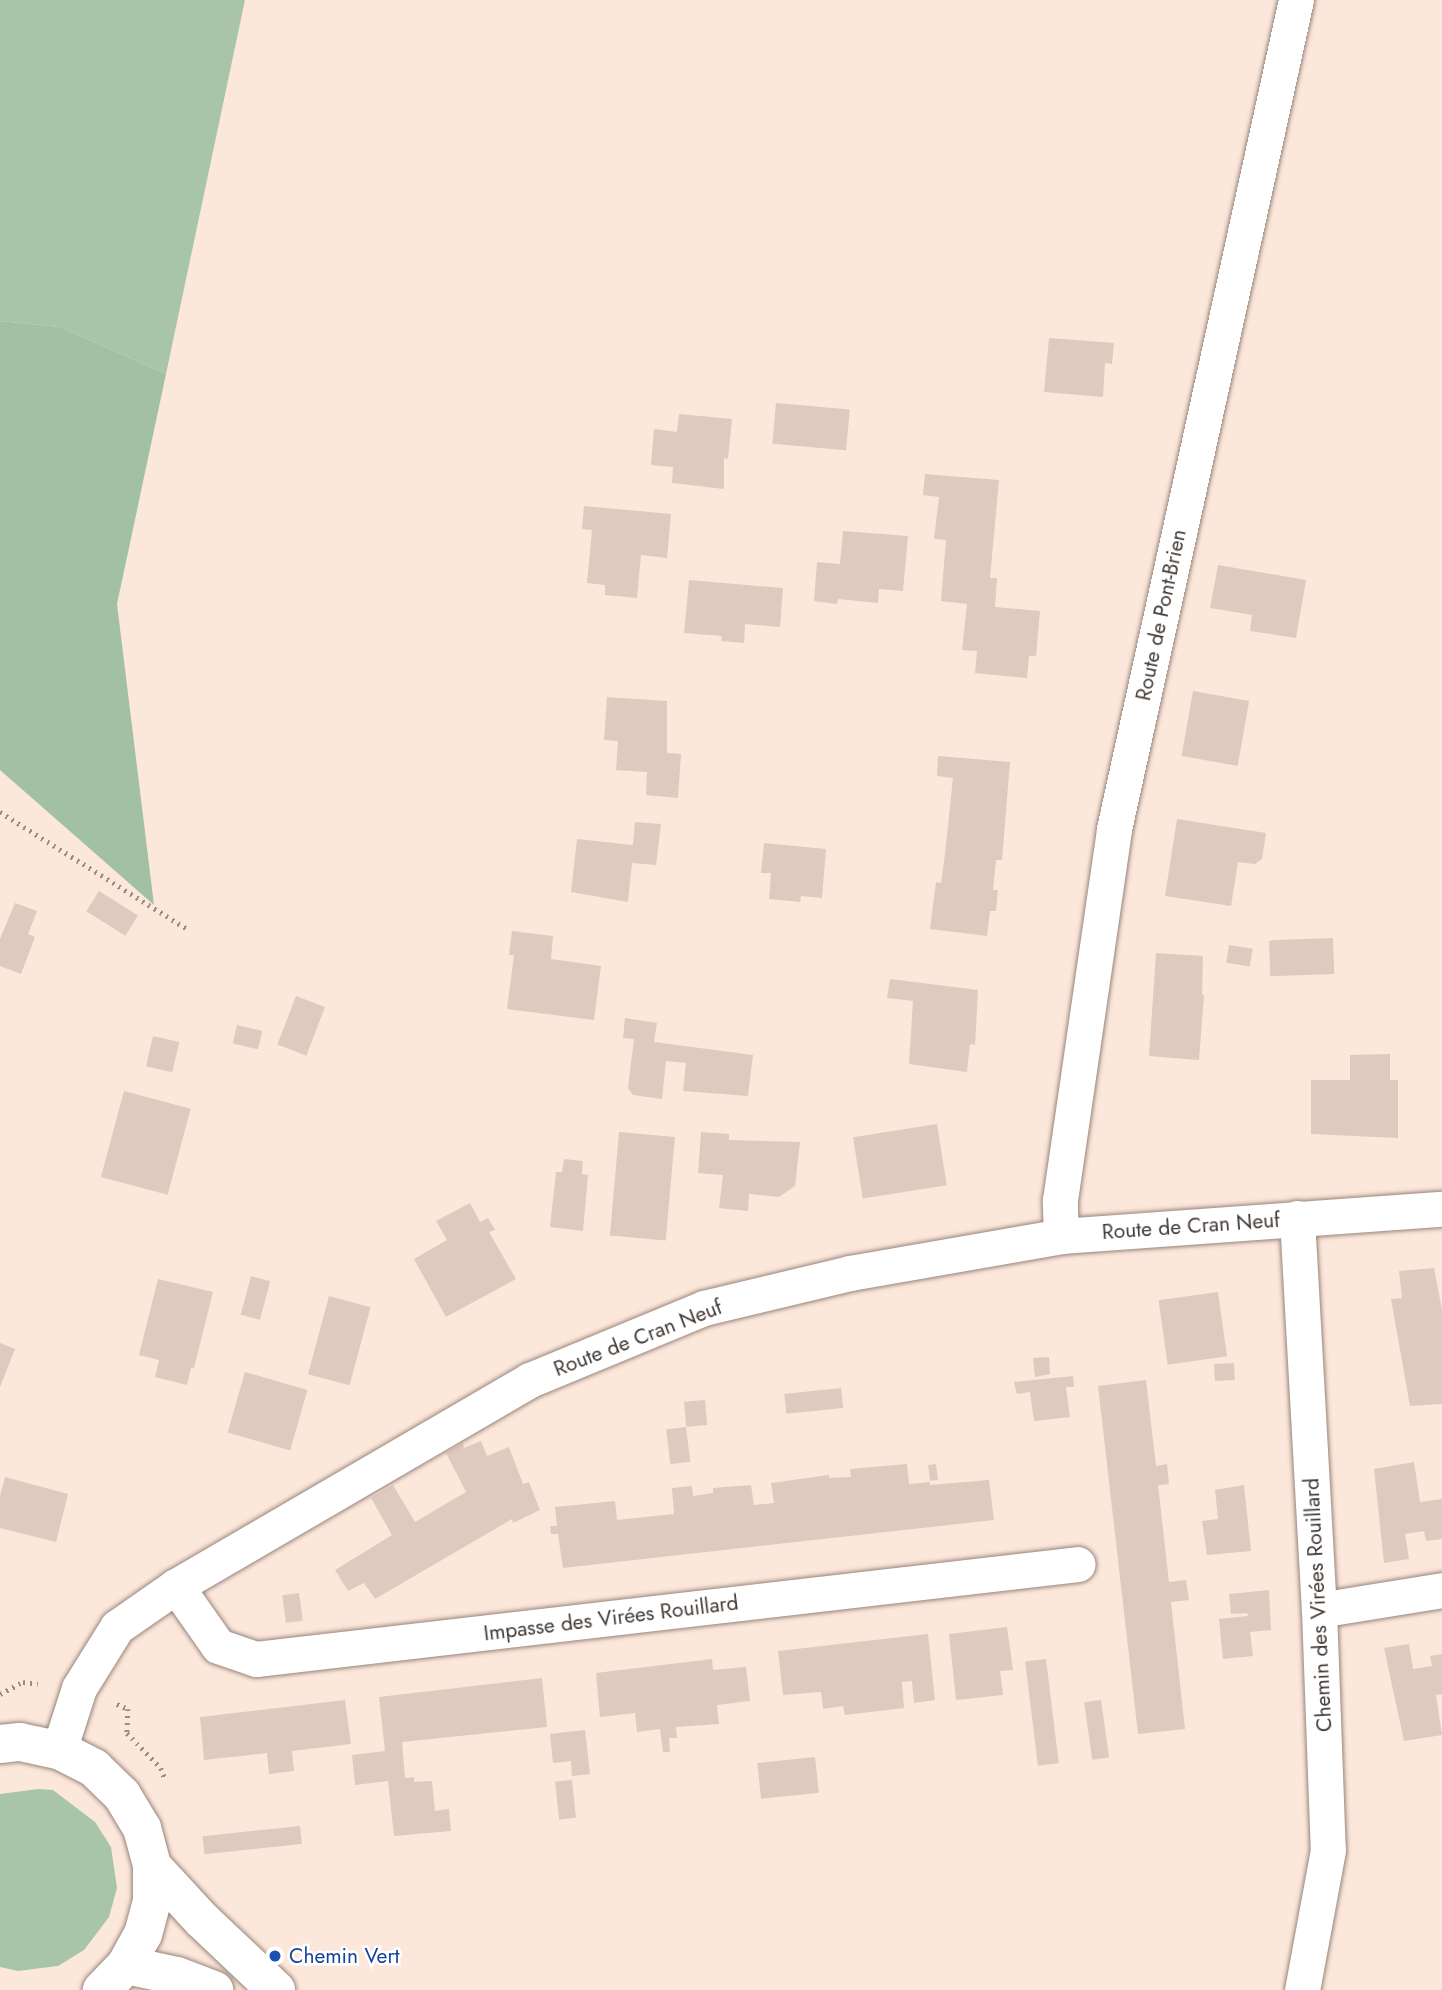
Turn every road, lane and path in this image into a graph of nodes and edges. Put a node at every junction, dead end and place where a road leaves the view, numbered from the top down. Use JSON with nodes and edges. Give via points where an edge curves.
{"nodes":[{"id":1,"x":1296,"y":0,"type":"edge"},
{"id":2,"x":0,"y":812,"type":"edge"},
{"id":3,"x":189,"y":930,"type":"dead end"},
{"id":4,"x":1442,"y":1209,"type":"edge"},
{"id":5,"x":1297,"y":1218,"type":"junction"},
{"id":6,"x":1061,"y":1236,"type":"junction"},
{"id":7,"x":1078,"y":1564,"type":"dead end"},
{"id":8,"x":176,"y":1586,"type":"junction"},
{"id":9,"x":1442,"y":1590,"type":"edge"},
{"id":10,"x":1320,"y":1610,"type":"junction"},
{"id":11,"x":0,"y":1744,"type":"edge"},
{"id":12,"x":59,"y":1750,"type":"junction"},
{"id":13,"x":152,"y":1866,"type":"junction"},
{"id":14,"x":114,"y":1978,"type":"edge"},
{"id":15,"x":214,"y":1990,"type":"edge"},
{"id":16,"x":276,"y":1990,"type":"edge"},
{"id":17,"x":1302,"y":1990,"type":"edge"}],
"edges":[{"from":1,"to":6,"type":"street","name":"Route de Pont-Brien","via":[[1114,829],[1060,1200]]},
{"from":2,"to":3,"type":"path"},
{"from":4,"to":5,"type":"street","name":"Route de Cran Neuf"},
{"from":5,"to":6,"type":"street","name":"Route de Cran Neuf"},
{"from":5,"to":10,"type":"street","name":"Chemin des Virées Rouillard"},
{"from":6,"to":8,"type":"street","name":"Route de Cran Neuf","via":[[850,1273],[704,1308],[530,1380]]},
{"from":7,"to":8,"type":"street","name":"Impasse des Virées Rouillard","via":[[256,1659],[218,1646]]},
{"from":8,"to":12,"type":"street","name":"Route de Cran Neuf","via":[[117,1627],[79,1688]]},
{"from":9,"to":10,"type":"street"},
{"from":10,"to":17,"type":"street","name":"Chemin des Virées Rouillard","via":[[1328,1850]]},
{"from":11,"to":12,"type":"main road","via":[[20,1742]]},
{"from":12,"to":13,"type":"main road","via":[[94,1768],[122,1795],[142,1828]]},
{"from":13,"to":14,"type":"main road","via":[[152,1901],[143,1934]]},
{"from":13,"to":16,"type":"main road"},
{"from":14,"to":15,"type":"main road","via":[[177,1976]]}]}
